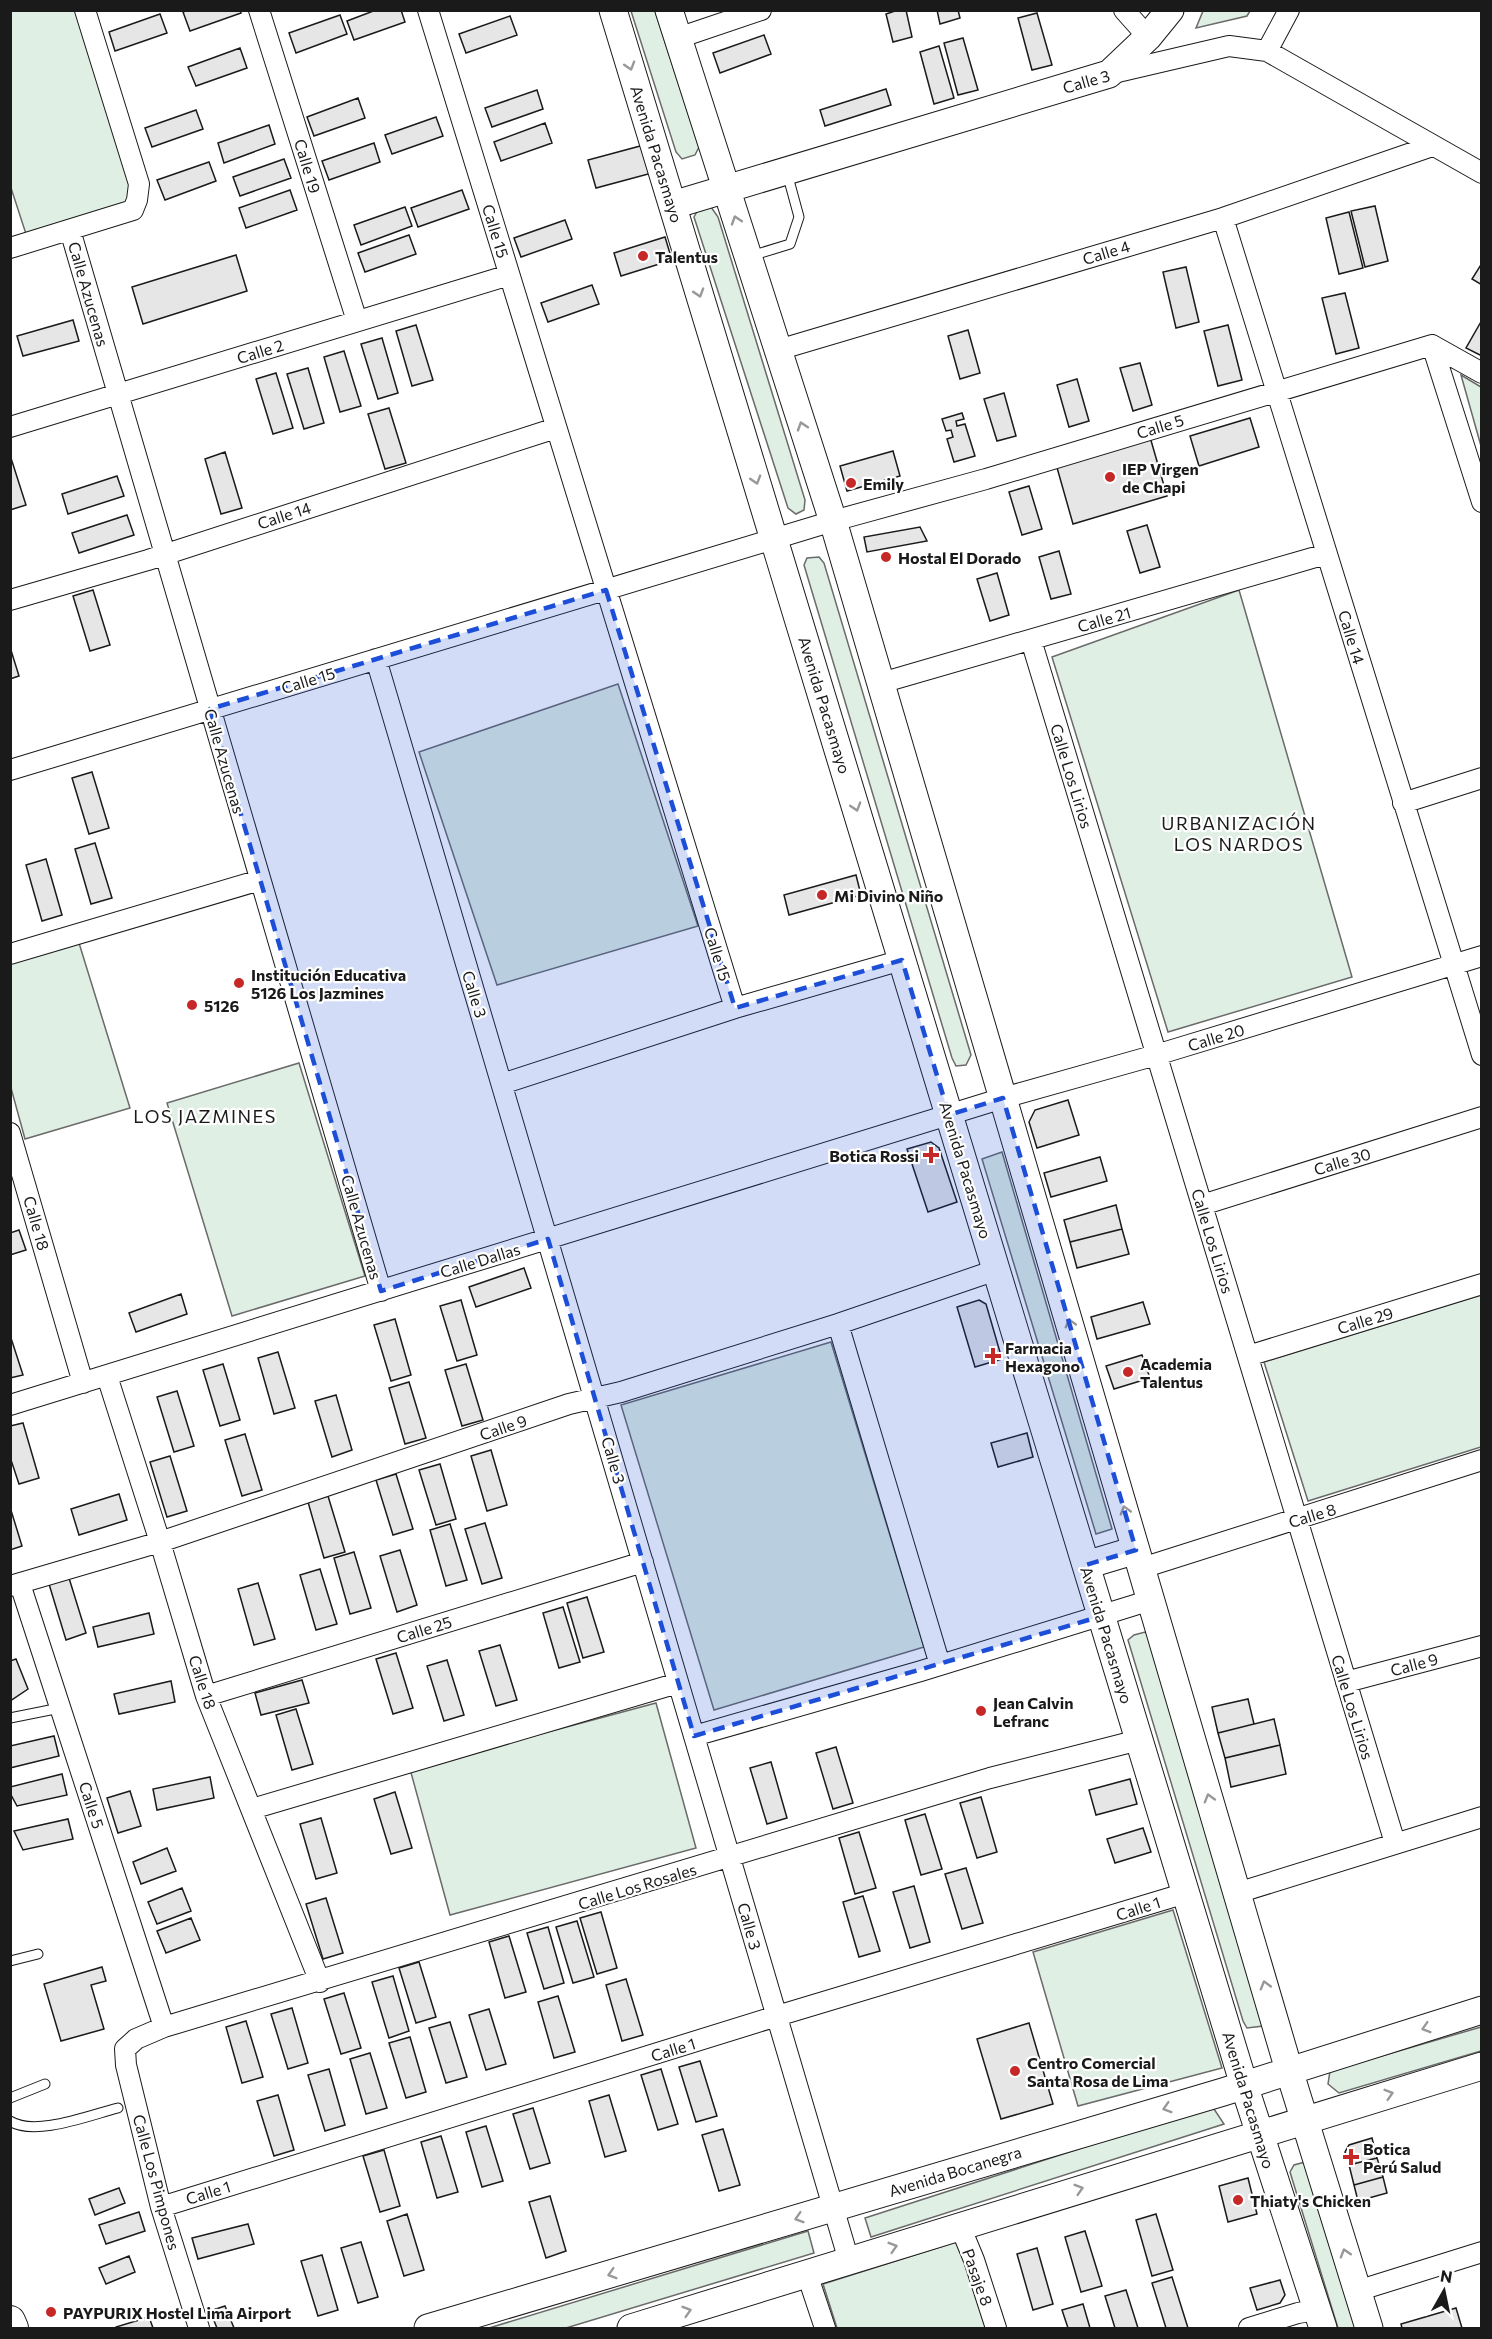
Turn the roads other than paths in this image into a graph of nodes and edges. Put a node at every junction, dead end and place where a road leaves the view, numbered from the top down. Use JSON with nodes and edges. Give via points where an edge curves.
{"nodes":[{"id":1,"x":85,"y":10,"type":"edge"},
{"id":2,"x":259,"y":10,"type":"edge"},
{"id":3,"x":428,"y":10,"type":"edge"},
{"id":4,"x":613,"y":10,"type":"edge"},
{"id":5,"x":669,"y":10,"type":"edge"},
{"id":6,"x":761,"y":10,"type":"edge"},
{"id":7,"x":1124,"y":10,"type":"edge"},
{"id":8,"x":1170,"y":10,"type":"edge"},
{"id":9,"x":1289,"y":10,"type":"edge"},
{"id":10,"x":1148,"y":37,"type":"junction"},
{"id":11,"x":678,"y":38,"type":"junction"},
{"id":12,"x":1267,"y":51,"type":"junction"},
{"id":13,"x":1109,"y":74,"type":"junction"},
{"id":14,"x":1432,"y":146,"type":"junction"},
{"id":15,"x":787,"y":172,"type":"junction"},
{"id":16,"x":1482,"y":173,"type":"edge"},
{"id":17,"x":726,"y":189,"type":"junction"},
{"id":18,"x":672,"y":205,"type":"junction"},
{"id":19,"x":1223,"y":218,"type":"junction"},
{"id":20,"x":70,"y":230,"type":"junction"},
{"id":21,"x":12,"y":241,"type":"edge"},
{"id":22,"x":748,"y":257,"type":"junction"},
{"id":23,"x":509,"y":275,"type":"junction"},
{"id":24,"x":357,"y":321,"type":"junction"},
{"id":25,"x":1432,"y":345,"type":"junction"},
{"id":26,"x":778,"y":350,"type":"junction"},
{"id":27,"x":1482,"y":373,"type":"edge"},
{"id":28,"x":1276,"y":390,"type":"junction"},
{"id":29,"x":118,"y":394,"type":"junction"},
{"id":30,"x":10,"y":427,"type":"edge"},
{"id":31,"x":556,"y":428,"type":"junction"},
{"id":32,"x":1482,"y":502,"type":"edge"},
{"id":33,"x":833,"y":522,"type":"junction"},
{"id":34,"x":774,"y":539,"type":"junction"},
{"id":35,"x":165,"y":554,"type":"junction"},
{"id":36,"x":1326,"y":554,"type":"junction"},
{"id":37,"x":606,"y":590,"type":"junction"},
{"id":38,"x":10,"y":600,"type":"edge"},
{"id":39,"x":1031,"y":640,"type":"junction"},
{"id":40,"x":376,"y":659,"type":"junction"},
{"id":41,"x":881,"y":683,"type":"junction"},
{"id":42,"x":210,"y":709,"type":"junction"},
{"id":43,"x":10,"y":770,"type":"edge"},
{"id":44,"x":1482,"y":778,"type":"edge"},
{"id":45,"x":1404,"y":802,"type":"junction"},
{"id":46,"x":260,"y":880,"type":"junction"},
{"id":47,"x":10,"y":954,"type":"edge"},
{"id":48,"x":1482,"y":956,"type":"edge"},
{"id":49,"x":902,"y":960,"type":"junction"},
{"id":50,"x":1453,"y":965,"type":"junction"},
{"id":51,"x":735,"y":1008,"type":"junction"},
{"id":52,"x":1156,"y":1055,"type":"junction"},
{"id":53,"x":1482,"y":1055,"type":"edge"},
{"id":54,"x":502,"y":1084,"type":"junction"},
{"id":55,"x":1003,"y":1098,"type":"junction"},
{"id":56,"x":949,"y":1115,"type":"junction"},
{"id":57,"x":1482,"y":1117,"type":"edge"},
{"id":58,"x":10,"y":1133,"type":"edge"},
{"id":59,"x":1202,"y":1205,"type":"junction"},
{"id":60,"x":548,"y":1239,"type":"junction"},
{"id":61,"x":996,"y":1270,"type":"junction"},
{"id":62,"x":1482,"y":1284,"type":"edge"},
{"id":63,"x":381,"y":1291,"type":"junction"},
{"id":64,"x":838,"y":1324,"type":"junction"},
{"id":65,"x":1248,"y":1356,"type":"junction"},
{"id":66,"x":107,"y":1376,"type":"junction"},
{"id":67,"x":83,"y":1383,"type":"junction"},
{"id":68,"x":597,"y":1397,"type":"junction"},
{"id":69,"x":10,"y":1406,"type":"edge"},
{"id":70,"x":1482,"y":1461,"type":"edge"},
{"id":71,"x":1297,"y":1519,"type":"junction"},
{"id":72,"x":160,"y":1542,"type":"junction"},
{"id":73,"x":1139,"y":1559,"type":"junction"},
{"id":74,"x":643,"y":1562,"type":"junction"},
{"id":75,"x":1086,"y":1565,"type":"junction"},
{"id":76,"x":15,"y":1585,"type":"edge"},
{"id":77,"x":1151,"y":1600,"type":"junction"},
{"id":78,"x":1102,"y":1616,"type":"junction"},
{"id":79,"x":1482,"y":1646,"type":"edge"},
{"id":80,"x":940,"y":1665,"type":"junction"},
{"id":81,"x":1346,"y":1682,"type":"junction"},
{"id":82,"x":678,"y":1683,"type":"junction"},
{"id":83,"x":206,"y":1696,"type":"junction"},
{"id":84,"x":60,"y":1708,"type":"junction"},
{"id":85,"x":10,"y":1718,"type":"edge"},
{"id":86,"x":694,"y":1736,"type":"junction"},
{"id":87,"x":1139,"y":1740,"type":"junction"},
{"id":88,"x":252,"y":1809,"type":"junction"},
{"id":89,"x":1482,"y":1817,"type":"edge"},
{"id":90,"x":1395,"y":1843,"type":"junction"},
{"id":91,"x":729,"y":1857,"type":"junction"},
{"id":92,"x":1186,"y":1893,"type":"junction"},
{"id":93,"x":1237,"y":1893,"type":"junction"},
{"id":94,"x":38,"y":1954,"type":"dead end"},
{"id":95,"x":10,"y":1961,"type":"edge"},
{"id":96,"x":320,"y":1982,"type":"junction"},
{"id":97,"x":1482,"y":2010,"type":"edge"},
{"id":98,"x":777,"y":2016,"type":"junction"},
{"id":99,"x":164,"y":2027,"type":"junction"},
{"id":100,"x":136,"y":2039,"type":"joint"},
{"id":101,"x":1482,"y":2066,"type":"edge"},
{"id":102,"x":1289,"y":2070,"type":"junction"},
{"id":103,"x":45,"y":2084,"type":"dead end"},
{"id":104,"x":1244,"y":2085,"type":"junction"},
{"id":105,"x":10,"y":2098,"type":"edge"},
{"id":106,"x":118,"y":2108,"type":"dead end"},
{"id":107,"x":1305,"y":2120,"type":"junction"},
{"id":108,"x":10,"y":2121,"type":"edge"},
{"id":109,"x":1260,"y":2133,"type":"junction"},
{"id":110,"x":161,"y":2207,"type":"junction"},
{"id":111,"x":833,"y":2208,"type":"junction"},
{"id":112,"x":960,"y":2226,"type":"junction"},
{"id":113,"x":1482,"y":2252,"type":"edge"},
{"id":114,"x":849,"y":2261,"type":"junction"},
{"id":115,"x":807,"y":2274,"type":"junction"},
{"id":116,"x":1357,"y":2291,"type":"junction"},
{"id":117,"x":1320,"y":2319,"type":"edge"},
{"id":118,"x":10,"y":2321,"type":"edge"},
{"id":119,"x":13,"y":2328,"type":"edge"},
{"id":120,"x":200,"y":2328,"type":"edge"},
{"id":121,"x":428,"y":2328,"type":"edge"},
{"id":122,"x":631,"y":2328,"type":"edge"},
{"id":123,"x":825,"y":2328,"type":"edge"},
{"id":124,"x":996,"y":2328,"type":"edge"},
{"id":125,"x":1249,"y":2328,"type":"edge"},
{"id":126,"x":1369,"y":2328,"type":"edge"}],
"edges":[{"from":1,"to":20,"type":"street","via":[[139,184],[133,210]]},
{"from":2,"to":24,"type":"street","name":"Calle 19"},
{"from":3,"to":23,"type":"street","name":"Calle 15"},
{"from":4,"to":18,"type":"main road","name":"Avenida Pacasmayo","one_way":true},
{"from":5,"to":11,"type":"main road"},
{"from":6,"to":11,"type":"street"},
{"from":7,"to":10,"type":"street"},
{"from":8,"to":10,"type":"main road"},
{"from":9,"to":12,"type":"street"},
{"from":10,"to":13,"type":"main road"},
{"from":11,"to":17,"type":"main road"},
{"from":12,"to":13,"type":"street","name":"Calle 3","via":[[1229,46]]},
{"from":12,"to":14,"type":"street","name":"Calle 3"},
{"from":13,"to":15,"type":"main road","name":"Calle 3"},
{"from":14,"to":16,"type":"street","name":"Calle 3"},
{"from":14,"to":19,"type":"street","name":"Calle 4"},
{"from":15,"to":17,"type":"main road","name":"Calle 3"},
{"from":15,"to":22,"type":"lane","via":[[799,217],[790,244]]},
{"from":17,"to":18,"type":"main road","name":"Calle 3"},
{"from":22,"to":17,"type":"main road","one_way":true},
{"from":18,"to":34,"type":"main road","name":"Avenida Pacasmayo","one_way":true},
{"from":19,"to":26,"type":"street","name":"Calle 4"},
{"from":19,"to":28,"type":"street","name":"Calle 14"},
{"from":20,"to":21,"type":"street"},
{"from":20,"to":29,"type":"street","name":"Calle Azucenas"},
{"from":22,"to":26,"type":"main road"},
{"from":23,"to":24,"type":"street","name":"Calle 2"},
{"from":23,"to":31,"type":"street","name":"Calle 15"},
{"from":24,"to":29,"type":"street","name":"Calle 2"},
{"from":25,"to":27,"type":"street"},
{"from":25,"to":28,"type":"street","name":"Calle 5"},
{"from":25,"to":32,"type":"street"},
{"from":33,"to":26,"type":"main road","one_way":true},
{"from":28,"to":33,"type":"street","name":"Calle 5"},
{"from":28,"to":36,"type":"street","name":"Calle 14"},
{"from":29,"to":30,"type":"street","name":"Calle 2"},
{"from":29,"to":35,"type":"street","name":"Calle Azucenas"},
{"from":31,"to":35,"type":"street","name":"Calle 14"},
{"from":31,"to":37,"type":"street","name":"Calle 15"},
{"from":33,"to":34,"type":"street","name":"Calle 15"},
{"from":33,"to":41,"type":"main road"},
{"from":34,"to":37,"type":"street","name":"Calle 15"},
{"from":34,"to":49,"type":"main road","name":"Avenida Pacasmayo","one_way":true},
{"from":35,"to":38,"type":"street","name":"Calle 14"},
{"from":35,"to":42,"type":"street","name":"Calle Azucenas"},
{"from":36,"to":39,"type":"street","name":"Calle 21"},
{"from":36,"to":45,"type":"street","name":"Calle 14"},
{"from":37,"to":40,"type":"street","name":"Calle 15"},
{"from":37,"to":51,"type":"street","name":"Calle 15"},
{"from":39,"to":41,"type":"street","name":"Calle 21"},
{"from":39,"to":52,"type":"street","name":"Calle Los Lirios"},
{"from":40,"to":42,"type":"street","name":"Calle 15"},
{"from":40,"to":54,"type":"street","name":"Calle 3"},
{"from":41,"to":55,"type":"main road"},
{"from":42,"to":43,"type":"street","name":"Calle 15"},
{"from":42,"to":46,"type":"street","name":"Calle Azucenas"},
{"from":44,"to":45,"type":"street"},
{"from":45,"to":50,"type":"street","name":"Calle 14"},
{"from":46,"to":47,"type":"street"},
{"from":46,"to":63,"type":"street","name":"Calle Azucenas"},
{"from":48,"to":50,"type":"street","name":"Calle 20"},
{"from":49,"to":51,"type":"street"},
{"from":49,"to":56,"type":"main road","name":"Avenida Pacasmayo"},
{"from":50,"to":52,"type":"street","name":"Calle 20"},
{"from":50,"to":53,"type":"street","name":"Calle 14"},
{"from":51,"to":54,"type":"street"},
{"from":52,"to":55,"type":"street","name":"Calle 20"},
{"from":52,"to":59,"type":"street","name":"Calle Los Lirios"},
{"from":54,"to":60,"type":"street","name":"Calle 3"},
{"from":55,"to":56,"type":"street","name":"Calle 20"},
{"from":73,"to":55,"type":"main road","one_way":true},
{"from":56,"to":60,"type":"street","name":"Calle Dallas"},
{"from":56,"to":61,"type":"main road","name":"Avenida Pacasmayo"},
{"from":57,"to":59,"type":"street","name":"Calle 30"},
{"from":58,"to":67,"type":"street","name":"Calle 18"},
{"from":59,"to":65,"type":"street","name":"Calle Los Lirios"},
{"from":60,"to":63,"type":"street","name":"Calle Dallas"},
{"from":60,"to":68,"type":"street","name":"Calle 3"},
{"from":61,"to":64,"type":"street","name":"Calle 9"},
{"from":61,"to":75,"type":"main road","name":"Avenida Pacasmayo"},
{"from":62,"to":65,"type":"street","name":"Calle 29"},
{"from":63,"to":66,"type":"street","name":"Calle Dallas"},
{"from":64,"to":68,"type":"street","name":"Calle 9"},
{"from":64,"to":80,"type":"street"},
{"from":65,"to":71,"type":"street","name":"Calle Los Lirios"},
{"from":66,"to":67,"type":"street","name":"Calle Dallas"},
{"from":66,"to":72,"type":"street","name":"Calle 18"},
{"from":67,"to":69,"type":"street","name":"Calle Dallas"},
{"from":68,"to":72,"type":"street","name":"Calle 9"},
{"from":68,"to":74,"type":"street","name":"Calle 3"},
{"from":70,"to":71,"type":"street","name":"Calle 8"},
{"from":71,"to":73,"type":"street","name":"Calle 8"},
{"from":71,"to":81,"type":"street","name":"Calle Los Lirios"},
{"from":72,"to":76,"type":"street","name":"Calle 9"},
{"from":72,"to":83,"type":"street","name":"Calle 18"},
{"from":73,"to":75,"type":"main road"},
{"from":73,"to":77,"type":"main road"},
{"from":74,"to":82,"type":"street","name":"Calle 3"},
{"from":74,"to":83,"type":"street","name":"Calle 25"},
{"from":75,"to":78,"type":"main road","name":"Avenida Pacasmayo"},
{"from":76,"to":84,"type":"street","name":"Calle 5"},
{"from":77,"to":78,"type":"street"},
{"from":93,"to":77,"type":"main road","one_way":true},
{"from":78,"to":80,"type":"street"},
{"from":78,"to":87,"type":"main road","name":"Avenida Pacasmayo"},
{"from":79,"to":81,"type":"street","name":"Calle 9"},
{"from":80,"to":86,"type":"street"},
{"from":81,"to":90,"type":"street","name":"Calle Los Lirios"},
{"from":82,"to":86,"type":"street","name":"Calle 3"},
{"from":82,"to":88,"type":"street"},
{"from":83,"to":88,"type":"street","name":"Calle 18"},
{"from":84,"to":85,"type":"lane"},
{"from":84,"to":99,"type":"street","name":"Calle 5"},
{"from":86,"to":91,"type":"street","name":"Calle 3"},
{"from":87,"to":91,"type":"street","name":"Calle Los Rosales","via":[[990,1778]]},
{"from":87,"to":92,"type":"main road","name":"Avenida Pacasmayo"},
{"from":88,"to":96,"type":"street","name":"Calle 18"},
{"from":89,"to":90,"type":"street"},
{"from":90,"to":93,"type":"street"},
{"from":91,"to":96,"type":"street","name":"Calle Los Rosales"},
{"from":91,"to":98,"type":"street","name":"Calle 3"},
{"from":92,"to":98,"type":"street","name":"Calle 1"},
{"from":92,"to":104,"type":"main road","name":"Avenida Pacasmayo"},
{"from":102,"to":93,"type":"main road","one_way":true},
{"from":94,"to":95,"type":"lane"},
{"from":96,"to":99,"type":"street","name":"Calle Los Rosales"},
{"from":97,"to":102,"type":"main road","name":"Avenida Bocanegra","one_way":true},
{"from":98,"to":110,"type":"street","name":"Calle 1"},
{"from":98,"to":111,"type":"street","name":"Calle 3"},
{"from":99,"to":100,"type":"street","name":"Calle Los Rosales"},
{"from":100,"to":110,"type":"street","name":"Calle Los Pimpones","via":[[125,2049],[126,2065]]},
{"from":107,"to":101,"type":"main road","one_way":true},
{"from":102,"to":104,"type":"main road","name":"Avenida Bocanegra"},
{"from":102,"to":107,"type":"main road"},
{"from":103,"to":105,"type":"lane"},
{"from":104,"to":109,"type":"main road","name":"Avenida Pacasmayo"},
{"from":104,"to":111,"type":"main road","name":"Avenida Bocanegra","one_way":true},
{"from":106,"to":108,"type":"lane","via":[[35,2128]]},
{"from":107,"to":109,"type":"main road"},
{"from":116,"to":107,"type":"main road","one_way":true},
{"from":112,"to":109,"type":"main road","one_way":true},
{"from":109,"to":117,"type":"main road","name":"Avenida Pacasmayo"},
{"from":110,"to":120,"type":"street","name":"Calle Los Pimpones"},
{"from":111,"to":114,"type":"street","name":"Calle 3"},
{"from":111,"to":121,"type":"main road","name":"Avenida Bocanegra","one_way":true},
{"from":114,"to":112,"type":"main road","one_way":true},
{"from":112,"to":124,"type":"street","name":"Pasaje 8"},
{"from":113,"to":116,"type":"street"},
{"from":114,"to":115,"type":"main road"},
{"from":122,"to":115,"type":"main road","one_way":true},
{"from":115,"to":123,"type":"street"},
{"from":116,"to":126,"type":"main road"},
{"from":117,"to":125,"type":"street","via":[[1298,2313]]},
{"from":118,"to":119,"type":"main road"}]}
